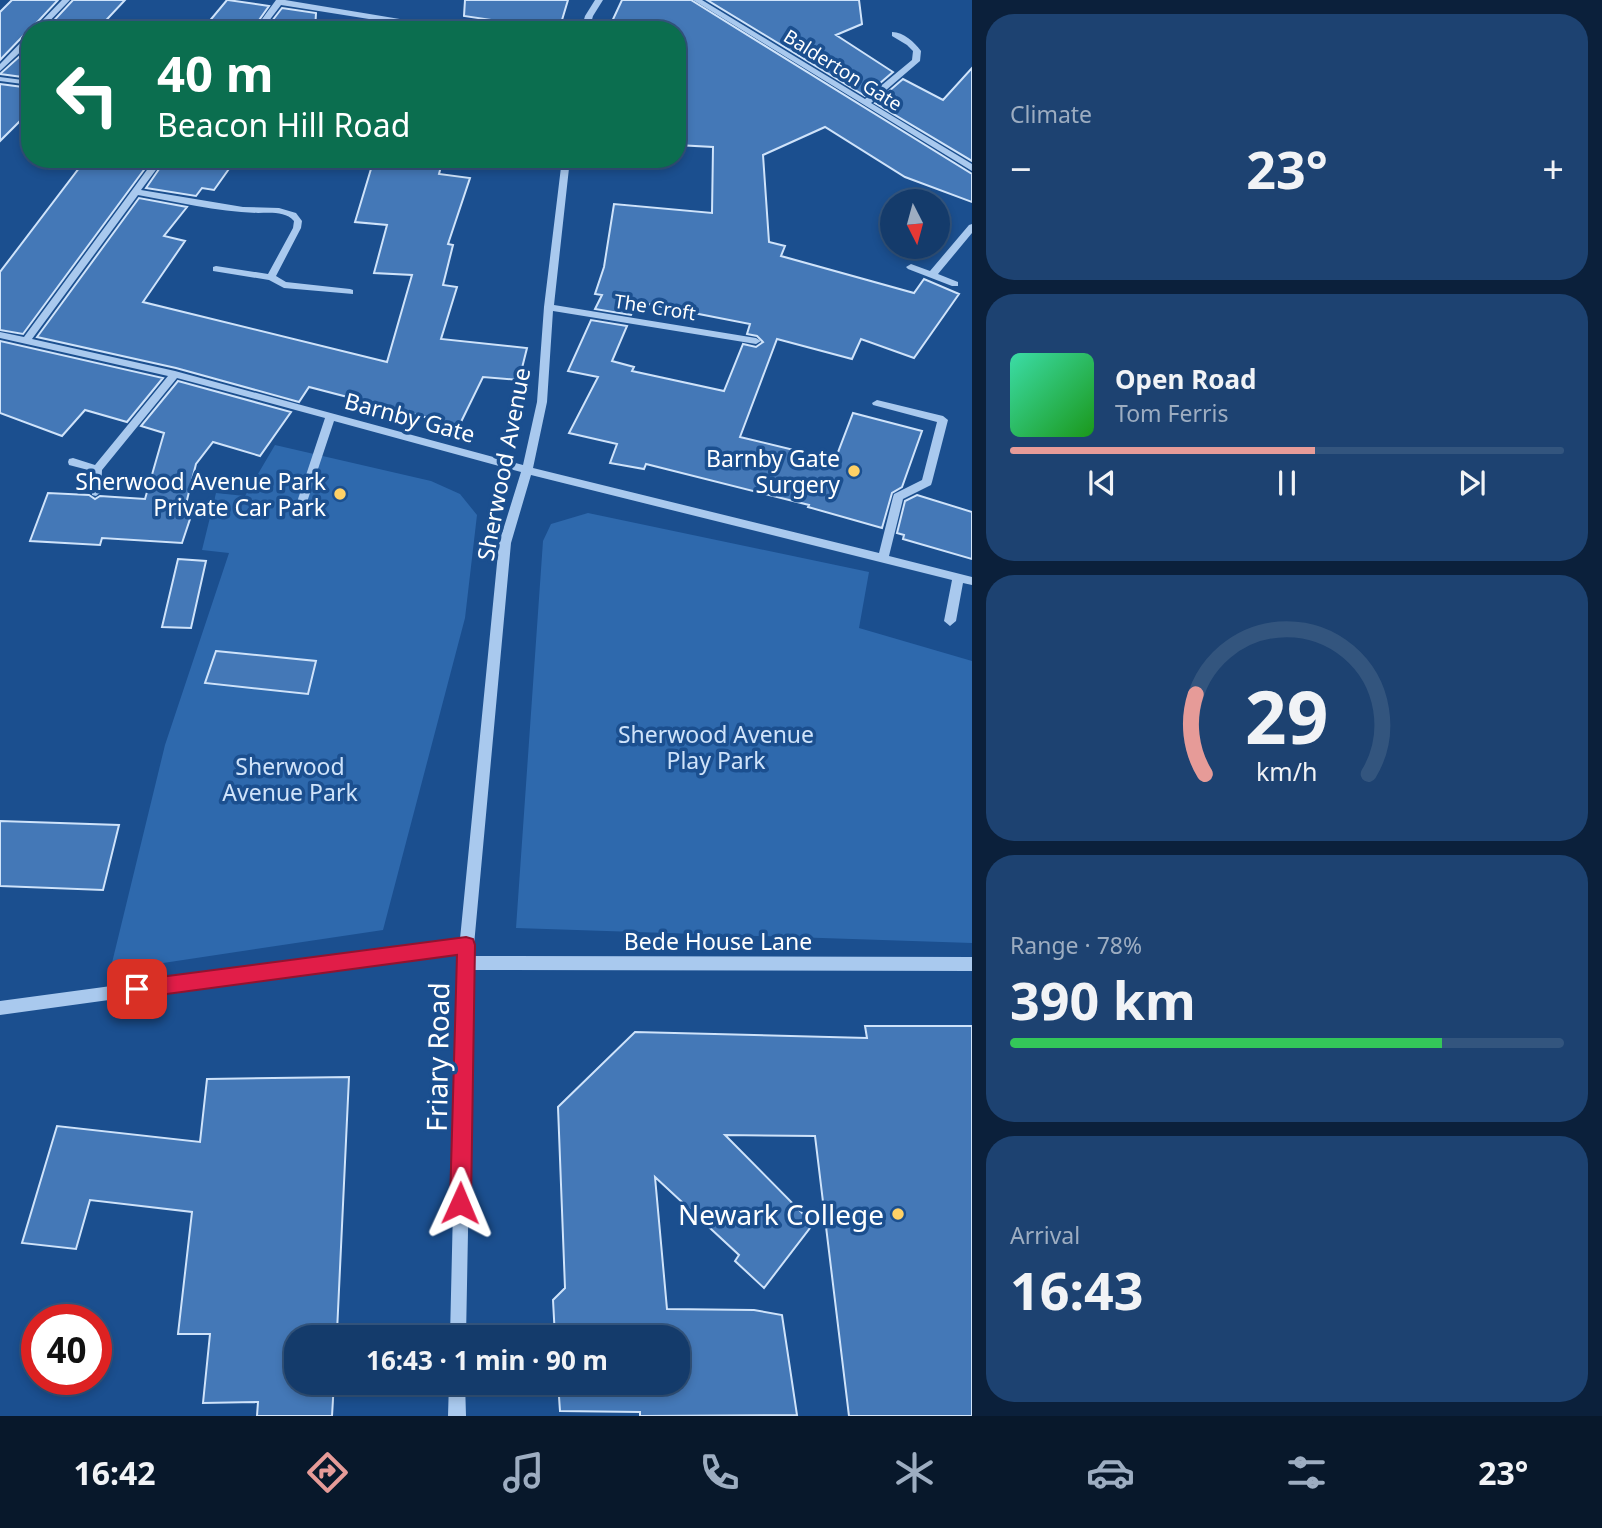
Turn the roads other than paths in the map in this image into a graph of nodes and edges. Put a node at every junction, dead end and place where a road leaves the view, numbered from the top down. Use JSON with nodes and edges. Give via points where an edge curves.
{"nodes":[{"id":1,"x":66,"y":0,"type":"edge"},
{"id":2,"x":596,"y":0,"type":"edge"},
{"id":3,"x":697,"y":0,"type":"edge"},
{"id":4,"x":280,"y":1,"type":"edge"},
{"id":5,"x":46,"y":21,"type":"edge"},
{"id":6,"x":265,"y":21,"type":"edge"},
{"id":7,"x":400,"y":21,"type":"edge"},
{"id":8,"x":588,"y":21,"type":"edge"},
{"id":9,"x":895,"y":34,"type":"dead end"},
{"id":10,"x":21,"y":47,"type":"edge"},
{"id":11,"x":0,"y":69,"type":"edge"},
{"id":12,"x":0,"y":79,"type":"edge"},
{"id":13,"x":21,"y":82,"type":"edge"},
{"id":14,"x":866,"y":103,"type":"junction"},
{"id":15,"x":153,"y":168,"type":"edge"},
{"id":16,"x":565,"y":168,"type":"edge"},
{"id":17,"x":972,"y":168,"type":"edge"},
{"id":18,"x":139,"y":188,"type":"junction"},
{"id":19,"x":972,"y":228,"type":"edge"},
{"id":20,"x":911,"y":267,"type":"dead end"},
{"id":21,"x":216,"y":269,"type":"dead end"},
{"id":22,"x":932,"y":275,"type":"junction"},
{"id":23,"x":271,"y":277,"type":"junction"},
{"id":24,"x":955,"y":284,"type":"dead end"},
{"id":25,"x":349,"y":292,"type":"dead end"},
{"id":26,"x":549,"y":307,"type":"junction"},
{"id":27,"x":0,"y":335,"type":"edge"},
{"id":28,"x":756,"y":341,"type":"dead end"},
{"id":29,"x":25,"y":342,"type":"junction"},
{"id":30,"x":175,"y":374,"type":"junction"},
{"id":31,"x":877,"y":403,"type":"dead end"},
{"id":32,"x":330,"y":418,"type":"junction"},
{"id":33,"x":72,"y":462,"type":"dead end"},
{"id":34,"x":97,"y":469,"type":"junction"},
{"id":35,"x":527,"y":470,"type":"junction"},
{"id":36,"x":96,"y":492,"type":"dead end"},
{"id":37,"x":300,"y":508,"type":"dead end"},
{"id":38,"x":883,"y":559,"type":"junction"},
{"id":39,"x":958,"y":578,"type":"junction"},
{"id":40,"x":972,"y":581,"type":"edge"},
{"id":41,"x":950,"y":621,"type":"dead end"},
{"id":42,"x":466,"y":945,"type":"junction"},
{"id":43,"x":465,"y":963,"type":"junction"},
{"id":44,"x":972,"y":964,"type":"edge"},
{"id":45,"x":0,"y":1007,"type":"edge"},
{"id":46,"x":458,"y":1325,"type":"edge"},
{"id":47,"x":457,"y":1395,"type":"edge"},
{"id":48,"x":457,"y":1416,"type":"edge"}],
"edges":[{"from":1,"to":5,"type":"street"},
{"from":2,"to":8,"type":"street"},
{"from":3,"to":14,"type":"street","name":"Balderton Gate"},
{"from":4,"to":6,"type":"street"},
{"from":4,"to":7,"type":"street"},
{"from":9,"to":14,"type":"street","via":[[917,51],[916,61]]},
{"from":10,"to":11,"type":"street"},
{"from":12,"to":13,"type":"street"},
{"from":14,"to":17,"type":"street","name":"Balderton Gate"},
{"from":15,"to":18,"type":"street"},
{"from":16,"to":26,"type":"street","name":"Sherwood Avenue"},
{"from":18,"to":23,"type":"street","via":[[243,210],[293,215],[299,221],[297,228]]},
{"from":18,"to":29,"type":"street"},
{"from":19,"to":22,"type":"street"},
{"from":20,"to":22,"type":"street"},
{"from":21,"to":23,"type":"street"},
{"from":22,"to":24,"type":"street"},
{"from":23,"to":25,"type":"street","via":[[284,285]]},
{"from":26,"to":28,"type":"street","name":"The Croft"},
{"from":26,"to":35,"type":"street","name":"Sherwood Avenue","via":[[542,402]]},
{"from":27,"to":29,"type":"street","name":"Barnby Gate"},
{"from":29,"to":30,"type":"street","name":"Barnby Gate"},
{"from":30,"to":32,"type":"street","name":"Barnby Gate"},
{"from":30,"to":34,"type":"street"},
{"from":31,"to":38,"type":"street","via":[[943,420],[928,482],[898,497]]},
{"from":32,"to":35,"type":"street","name":"Barnby Gate"},
{"from":32,"to":37,"type":"street"},
{"from":33,"to":34,"type":"street"},
{"from":34,"to":36,"type":"street"},
{"from":35,"to":38,"type":"street","name":"Barnby Gate"},
{"from":35,"to":42,"type":"street","name":"Sherwood Avenue","via":[[505,543]]},
{"from":38,"to":39,"type":"street","name":"Barnby Gate"},
{"from":39,"to":40,"type":"street","name":"Barnby Gate"},
{"from":39,"to":41,"type":"street"},
{"from":42,"to":43,"type":"street","name":"Friary Road"},
{"from":42,"to":45,"type":"street"},
{"from":43,"to":44,"type":"street","name":"Bede House Lane"},
{"from":43,"to":46,"type":"street","name":"Friary Road"},
{"from":47,"to":48,"type":"street"}]}
